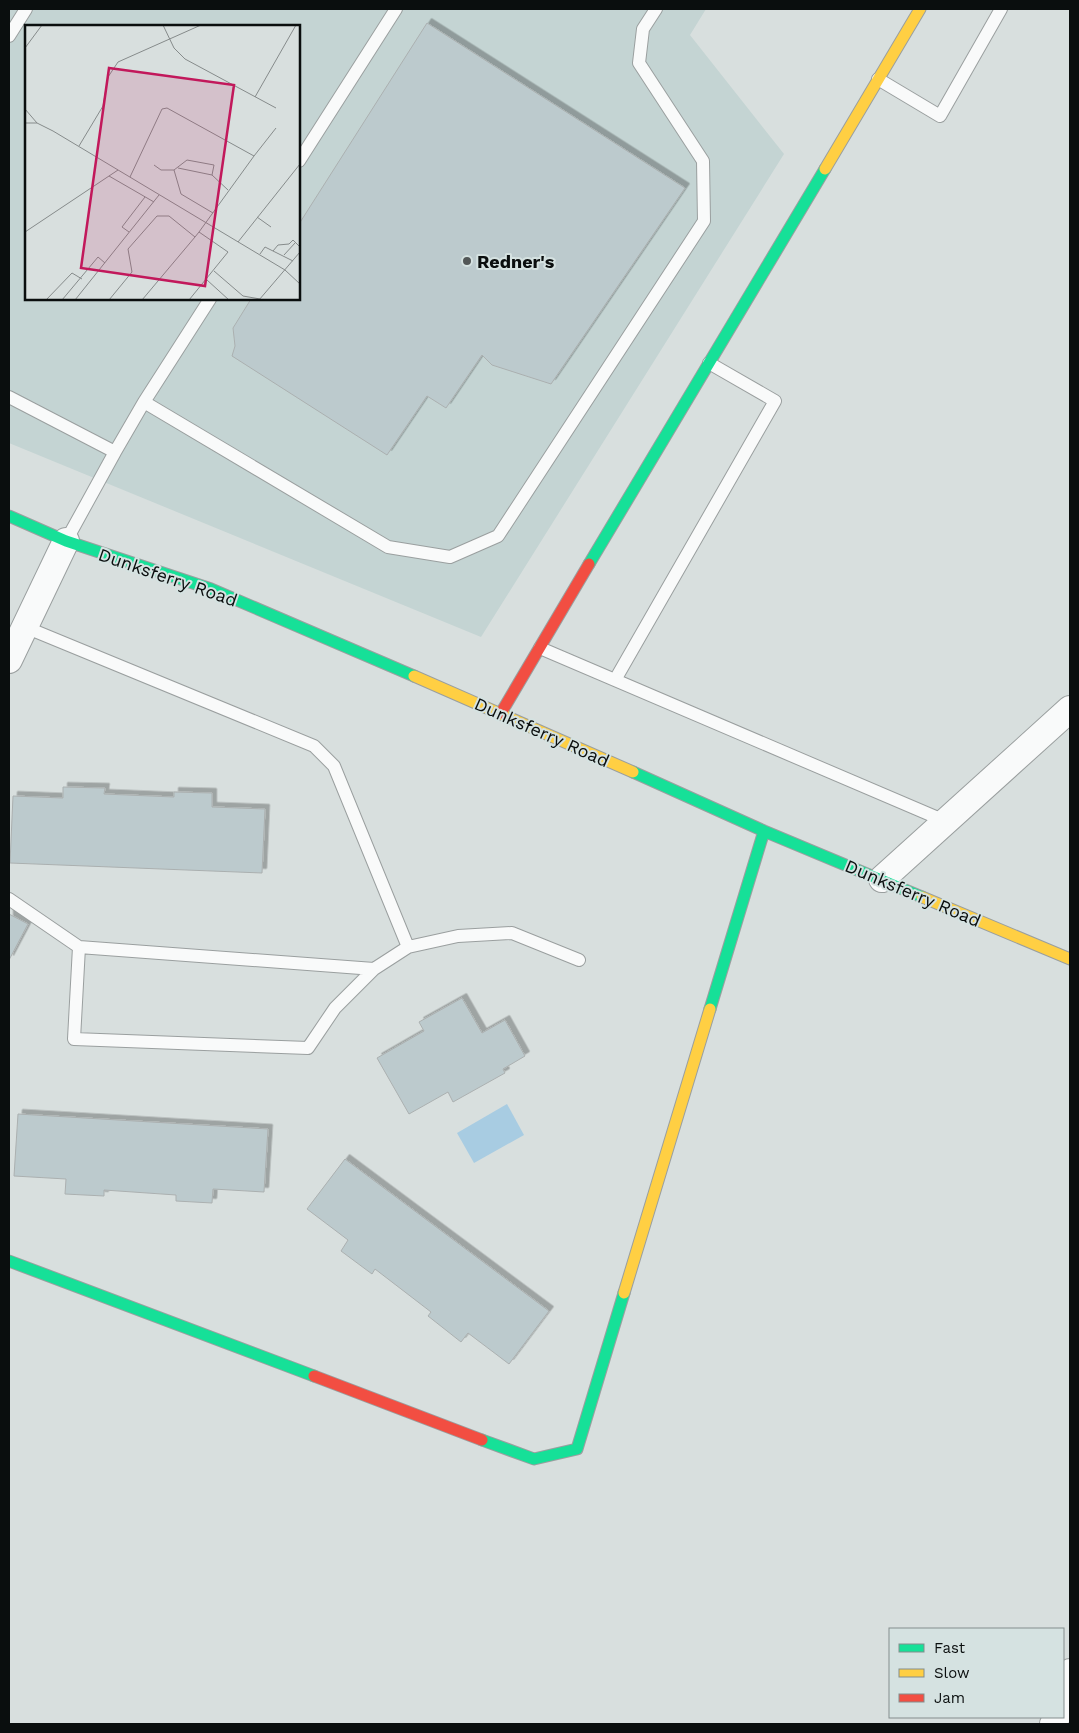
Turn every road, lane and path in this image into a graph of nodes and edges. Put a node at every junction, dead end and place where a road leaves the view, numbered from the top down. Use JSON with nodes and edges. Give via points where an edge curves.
{"nodes":[{"id":1,"x":26,"y":9,"type":"edge"},
{"id":2,"x":396,"y":9,"type":"edge"},
{"id":3,"x":656,"y":9,"type":"edge"},
{"id":4,"x":920,"y":9,"type":"edge"},
{"id":5,"x":1001,"y":9,"type":"edge"},
{"id":6,"x":9,"y":36,"type":"edge"},
{"id":7,"x":878,"y":79,"type":"junction"},
{"id":8,"x":300,"y":159,"type":"edge"},
{"id":9,"x":209,"y":300,"type":"edge"},
{"id":10,"x":709,"y":363,"type":"junction"},
{"id":11,"x":9,"y":397,"type":"edge"},
{"id":12,"x":144,"y":402,"type":"junction"},
{"id":13,"x":115,"y":452,"type":"junction"},
{"id":14,"x":9,"y":516,"type":"edge"},
{"id":15,"x":66,"y":541,"type":"junction"},
{"id":16,"x":25,"y":627,"type":"junction"},
{"id":17,"x":540,"y":648,"type":"junction"},
{"id":18,"x":9,"y":660,"type":"edge"},
{"id":19,"x":615,"y":680,"type":"junction"},
{"id":20,"x":1070,"y":709,"type":"edge"},
{"id":21,"x":501,"y":713,"type":"junction"},
{"id":22,"x":945,"y":821,"type":"junction"},
{"id":23,"x":764,"y":831,"type":"junction"},
{"id":24,"x":882,"y":879,"type":"junction"},
{"id":25,"x":9,"y":899,"type":"edge"},
{"id":26,"x":80,"y":946,"type":"junction"},
{"id":27,"x":408,"y":947,"type":"junction"},
{"id":28,"x":1070,"y":959,"type":"edge"},
{"id":29,"x":579,"y":960,"type":"dead end"},
{"id":30,"x":374,"y":969,"type":"junction"},
{"id":31,"x":9,"y":1261,"type":"edge"},
{"id":32,"x":1070,"y":1672,"type":"edge"},
{"id":33,"x":1064,"y":1699,"type":"edge"}],
"edges":[{"from":1,"to":6,"type":"lane"},
{"from":2,"to":8,"type":"lane"},
{"from":3,"to":12,"type":"lane","via":[[643,29],[639,63],[703,161],[704,220],[498,536],[450,557],[388,546]]},
{"from":4,"to":7,"type":"street"},
{"from":5,"to":7,"type":"lane","via":[[940,116]]},
{"from":7,"to":10,"type":"street"},
{"from":9,"to":12,"type":"lane"},
{"from":10,"to":17,"type":"street"},
{"from":10,"to":19,"type":"lane","via":[[775,401]]},
{"from":11,"to":13,"type":"lane"},
{"from":12,"to":13,"type":"lane"},
{"from":13,"to":15,"type":"lane"},
{"from":14,"to":15,"type":"street","name":"Dunksferry Road"},
{"from":15,"to":16,"type":"street"},
{"from":15,"to":21,"type":"street","name":"Dunksferry Road","via":[[211,589]]},
{"from":16,"to":18,"type":"street"},
{"from":16,"to":27,"type":"lane","via":[[314,746],[334,766]]},
{"from":17,"to":19,"type":"lane"},
{"from":17,"to":21,"type":"street"},
{"from":19,"to":22,"type":"lane"},
{"from":20,"to":22,"type":"street"},
{"from":21,"to":23,"type":"street","name":"Dunksferry Road"},
{"from":22,"to":24,"type":"street"},
{"from":23,"to":24,"type":"street","name":"Dunksferry Road"},
{"from":23,"to":31,"type":"street","via":[[577,1449],[534,1459]]},
{"from":24,"to":28,"type":"street","name":"Dunksferry Road"},
{"from":25,"to":26,"type":"lane"},
{"from":26,"to":30,"type":"lane"},
{"from":26,"to":30,"type":"lane","via":[[74,1038],[308,1048],[335,1008]]},
{"from":27,"to":29,"type":"lane","via":[[458,936],[512,933]]},
{"from":27,"to":30,"type":"lane"},
{"from":32,"to":33,"type":"street"}]}
